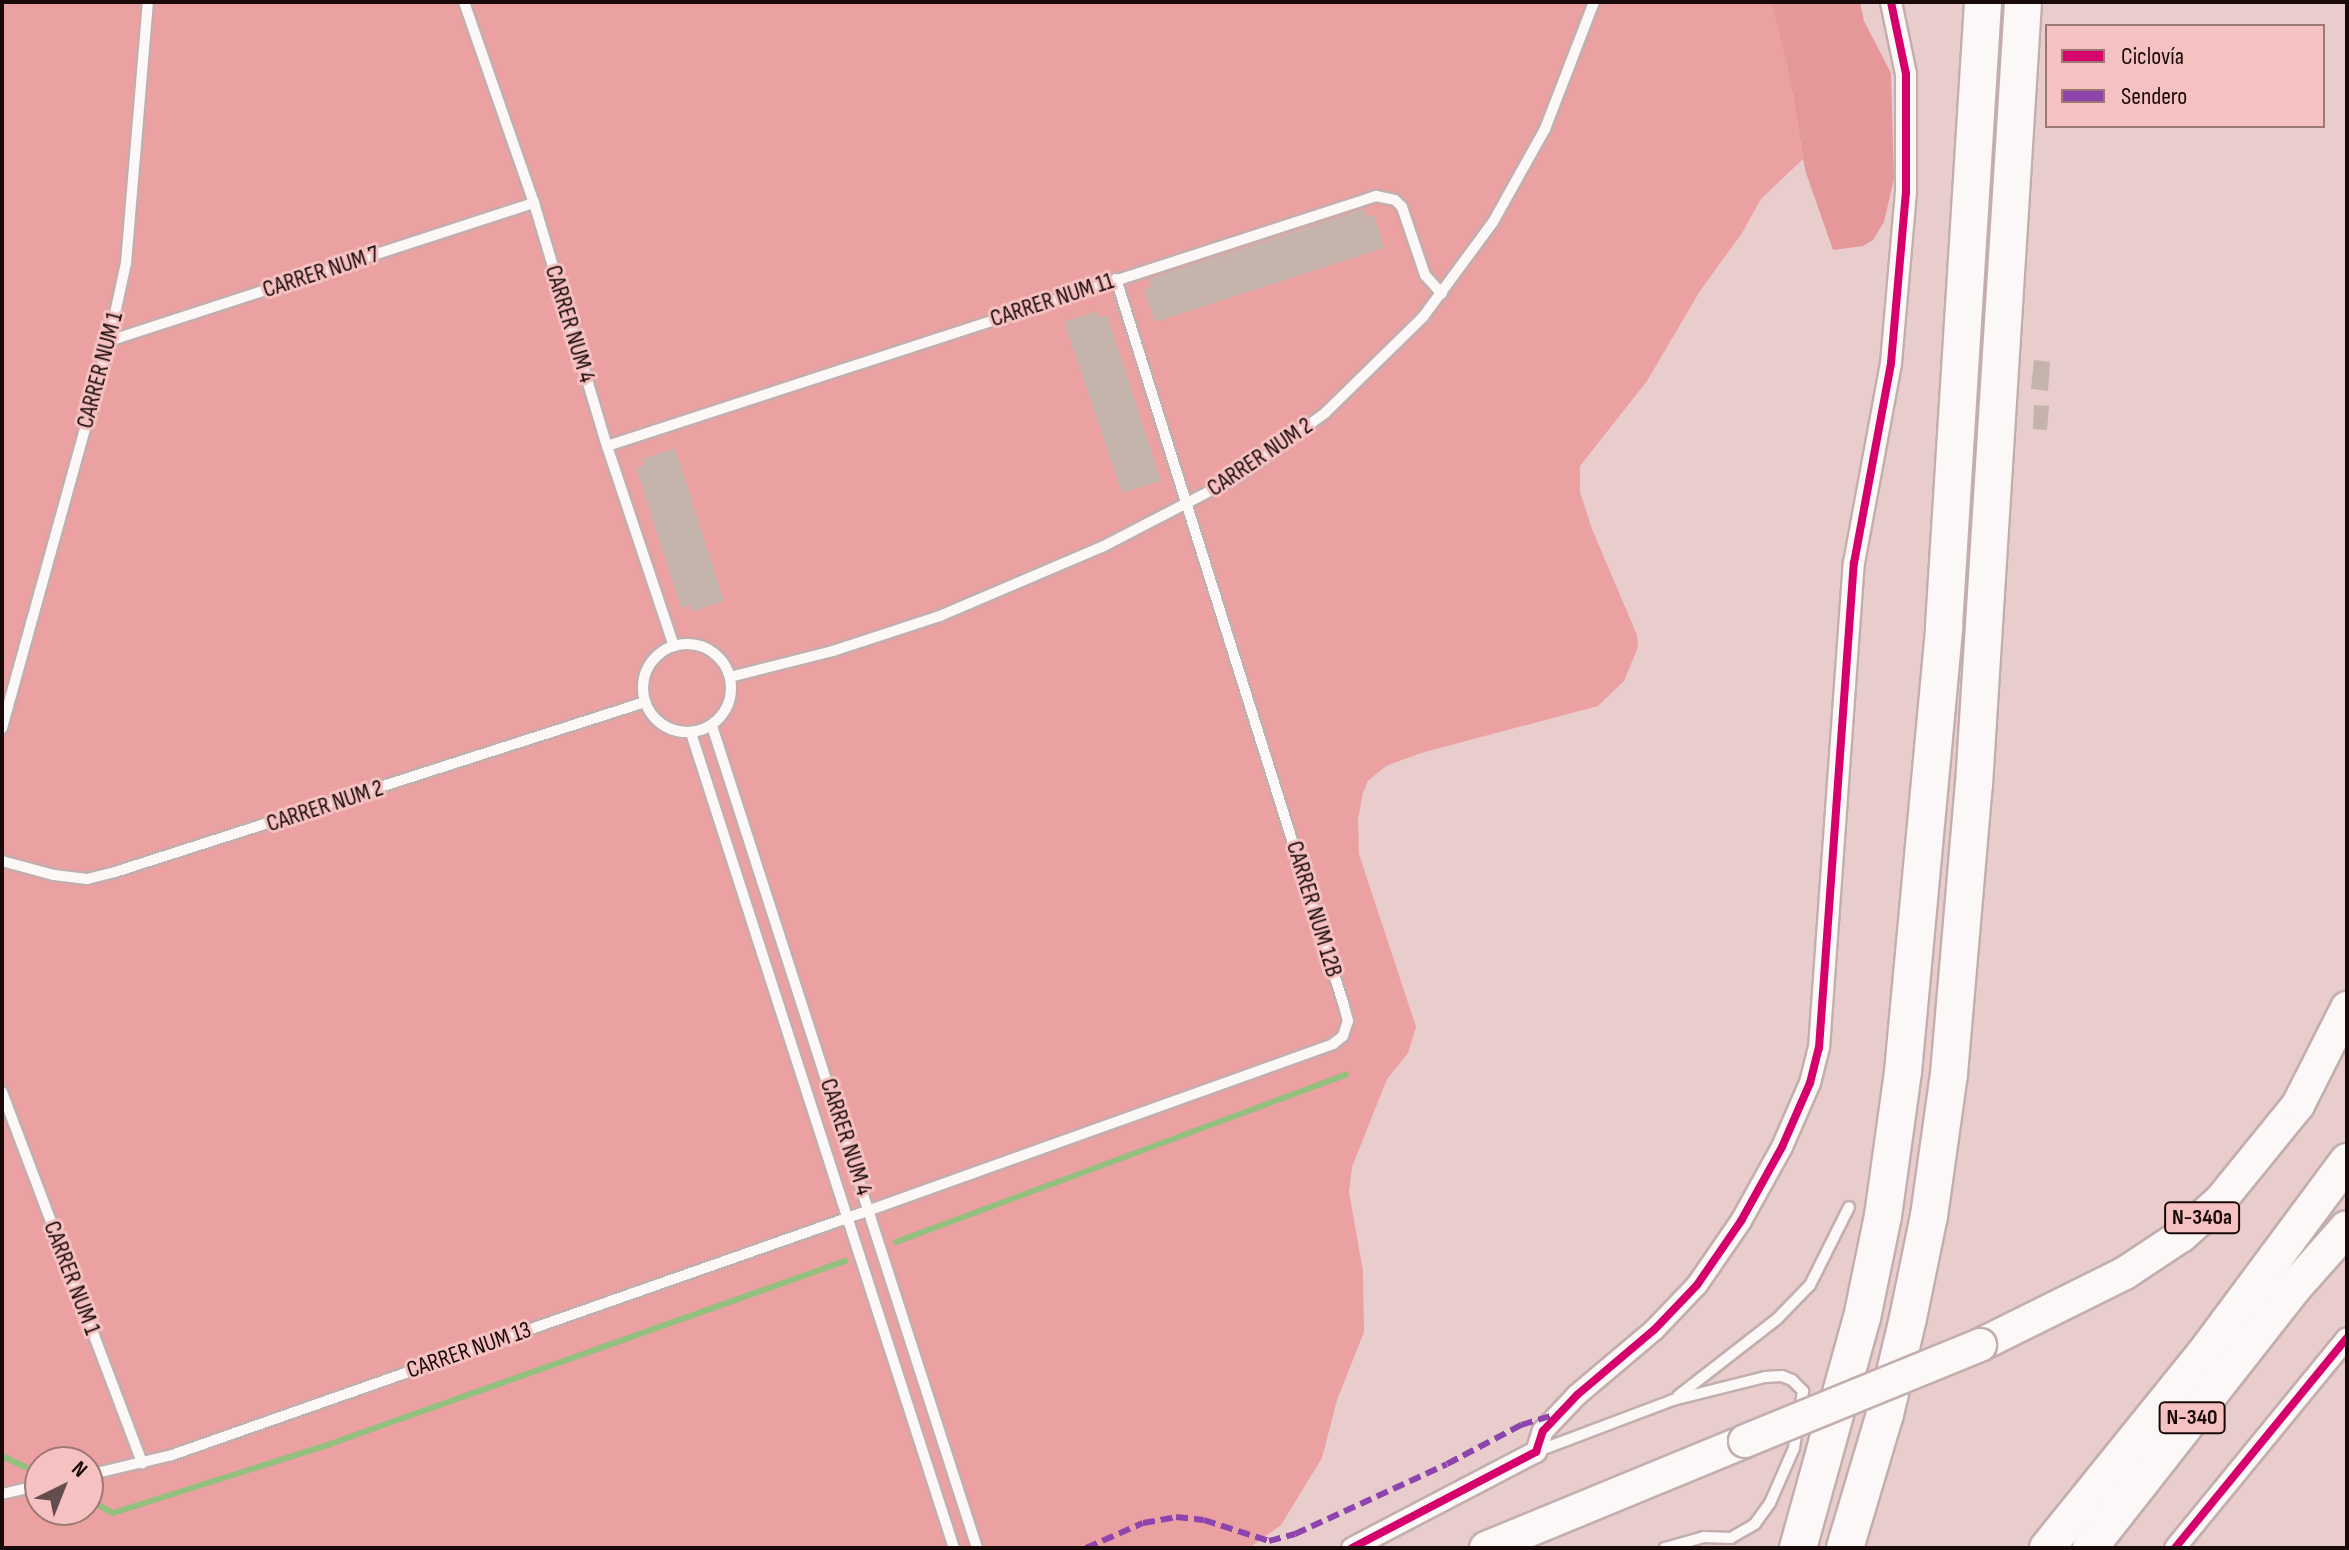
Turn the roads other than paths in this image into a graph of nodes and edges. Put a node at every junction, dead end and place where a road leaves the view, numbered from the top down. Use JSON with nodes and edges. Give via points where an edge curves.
{"nodes":[{"id":1,"x":148,"y":2,"type":"edge"},
{"id":2,"x":464,"y":2,"type":"edge"},
{"id":3,"x":1594,"y":2,"type":"edge"},
{"id":4,"x":1891,"y":2,"type":"edge"},
{"id":5,"x":1968,"y":2,"type":"edge"},
{"id":6,"x":1983,"y":2,"type":"edge"},
{"id":7,"x":2023,"y":2,"type":"edge"},
{"id":8,"x":1971,"y":170,"type":"junction"},
{"id":9,"x":534,"y":203,"type":"junction"},
{"id":10,"x":1116,"y":279,"type":"junction"},
{"id":11,"x":1442,"y":294,"type":"junction"},
{"id":12,"x":109,"y":341,"type":"junction"},
{"id":13,"x":607,"y":446,"type":"junction"},
{"id":14,"x":1187,"y":505,"type":"junction"},
{"id":15,"x":674,"y":646,"type":"junction"},
{"id":16,"x":730,"y":677,"type":"junction"},
{"id":17,"x":645,"y":702,"type":"junction"},
{"id":18,"x":712,"y":726,"type":"junction"},
{"id":19,"x":2,"y":728,"type":"edge"},
{"id":20,"x":691,"y":733,"type":"junction"},
{"id":21,"x":2,"y":861,"type":"edge"},
{"id":22,"x":2347,"y":1008,"type":"edge"},
{"id":23,"x":2,"y":1092,"type":"edge"},
{"id":24,"x":2347,"y":1161,"type":"edge"},
{"id":25,"x":2347,"y":1177,"type":"edge"},
{"id":26,"x":1849,"y":1207,"type":"dead end"},
{"id":27,"x":870,"y":1210,"type":"junction"},
{"id":28,"x":2347,"y":1214,"type":"edge"},
{"id":29,"x":847,"y":1217,"type":"junction"},
{"id":30,"x":2347,"y":1228,"type":"edge"},
{"id":31,"x":2282,"y":1279,"type":"junction"},
{"id":32,"x":2347,"y":1338,"type":"edge"},
{"id":33,"x":1673,"y":1400,"type":"junction"},
{"id":34,"x":1536,"y":1452,"type":"junction"},
{"id":35,"x":142,"y":1463,"type":"junction"},
{"id":36,"x":104,"y":1471,"type":"edge"},
{"id":37,"x":24,"y":1489,"type":"edge"},
{"id":38,"x":2,"y":1494,"type":"edge"},
{"id":39,"x":954,"y":1548,"type":"edge"},
{"id":40,"x":977,"y":1548,"type":"edge"},
{"id":41,"x":1352,"y":1548,"type":"edge"},
{"id":42,"x":1486,"y":1548,"type":"edge"},
{"id":43,"x":1665,"y":1548,"type":"edge"},
{"id":44,"x":1798,"y":1548,"type":"edge"},
{"id":45,"x":1845,"y":1548,"type":"edge"},
{"id":46,"x":2047,"y":1548,"type":"edge"},
{"id":47,"x":2090,"y":1548,"type":"edge"},
{"id":48,"x":2175,"y":1548,"type":"edge"}],
"edges":[{"from":1,"to":12,"type":"lane","name":"CARRER NUM 1","via":[[126,263]]},
{"from":2,"to":9,"type":"lane","name":"CARRER NUM 4"},
{"from":3,"to":11,"type":"lane","name":"CARRER NUM 2","via":[[1569,74],[1517,182]]},
{"from":4,"to":34,"type":"street","via":[[1906,74],[1906,193],[1891,363],[1854,563],[1819,1048],[1782,1147],[1712,1264],[1654,1330],[1548,1425]]},
{"from":5,"to":8,"type":"highway"},
{"from":6,"to":8,"type":"highway"},
{"from":7,"to":45,"type":"highway","via":[[1974,785],[1949,1074],[1908,1318]]},
{"from":8,"to":44,"type":"highway","via":[[1944,626],[1903,1072],[1862,1318]]},
{"from":9,"to":12,"type":"lane","name":"CARRER NUM 7"},
{"from":9,"to":13,"type":"lane","name":"CARRER NUM 4"},
{"from":10,"to":11,"type":"lane","name":"CARRER NUM 11","via":[[1385,196],[1402,207],[1425,275]]},
{"from":10,"to":13,"type":"lane","name":"CARRER NUM 11"},
{"from":10,"to":14,"type":"lane","name":"CARRER NUM 12B"},
{"from":11,"to":14,"type":"lane","name":"CARRER NUM 2","via":[[1325,413],[1237,477]]},
{"from":12,"to":19,"type":"lane","name":"CARRER NUM 1"},
{"from":13,"to":15,"type":"lane","name":"CARRER NUM 4"},
{"from":14,"to":16,"type":"lane","name":"CARRER NUM 2","via":[[984,599],[833,651]]},
{"from":14,"to":27,"type":"lane","name":"CARRER NUM 12B","via":[[1344,1006],[1348,1021],[1343,1036],[1333,1044]]},
{"from":15,"to":16,"type":"lane","via":[[695,644],[709,650]]},
{"from":15,"to":17,"type":"lane","via":[[646,670]]},
{"from":16,"to":18,"type":"lane","via":[[730,701]]},
{"from":17,"to":20,"type":"lane","via":[[659,723]]},
{"from":17,"to":21,"type":"lane","name":"CARRER NUM 2","via":[[87,879]]},
{"from":18,"to":20,"type":"lane"},
{"from":18,"to":27,"type":"lane","name":"CARRER NUM 4"},
{"from":20,"to":29,"type":"lane","name":"CARRER NUM 4"},
{"from":22,"to":42,"type":"main road","number":"N-340a","bridge":true,"via":[[2298,1105],[2220,1201],[2181,1236],[2125,1273],[1980,1345]]},
{"from":23,"to":35,"type":"lane","name":"CARRER NUM 1"},
{"from":24,"to":31,"type":"highway"},
{"from":25,"to":31,"type":"highway","number":"N-340"},
{"from":26,"to":33,"type":"lane","via":[[1810,1285],[1777,1319]]},
{"from":27,"to":29,"type":"lane","name":"CARRER NUM 12B"},
{"from":27,"to":40,"type":"lane","name":"CARRER NUM 4"},
{"from":28,"to":31,"type":"highway","number":"N-340"},
{"from":29,"to":35,"type":"lane","name":"CARRER NUM 13"},
{"from":29,"to":39,"type":"lane","name":"CARRER NUM 4"},
{"from":30,"to":31,"type":"highway"},
{"from":31,"to":46,"type":"highway","number":"N-340"},
{"from":31,"to":47,"type":"highway","number":"N-340"},
{"from":32,"to":48,"type":"street"},
{"from":33,"to":34,"type":"lane"},
{"from":33,"to":43,"type":"lane","via":[[1765,1377],[1782,1376],[1803,1391],[1794,1448],[1755,1524],[1731,1538],[1704,1537]]},
{"from":34,"to":41,"type":"street"},
{"from":35,"to":36,"type":"lane","name":"CARRER NUM 13"},
{"from":37,"to":38,"type":"lane"}]}
